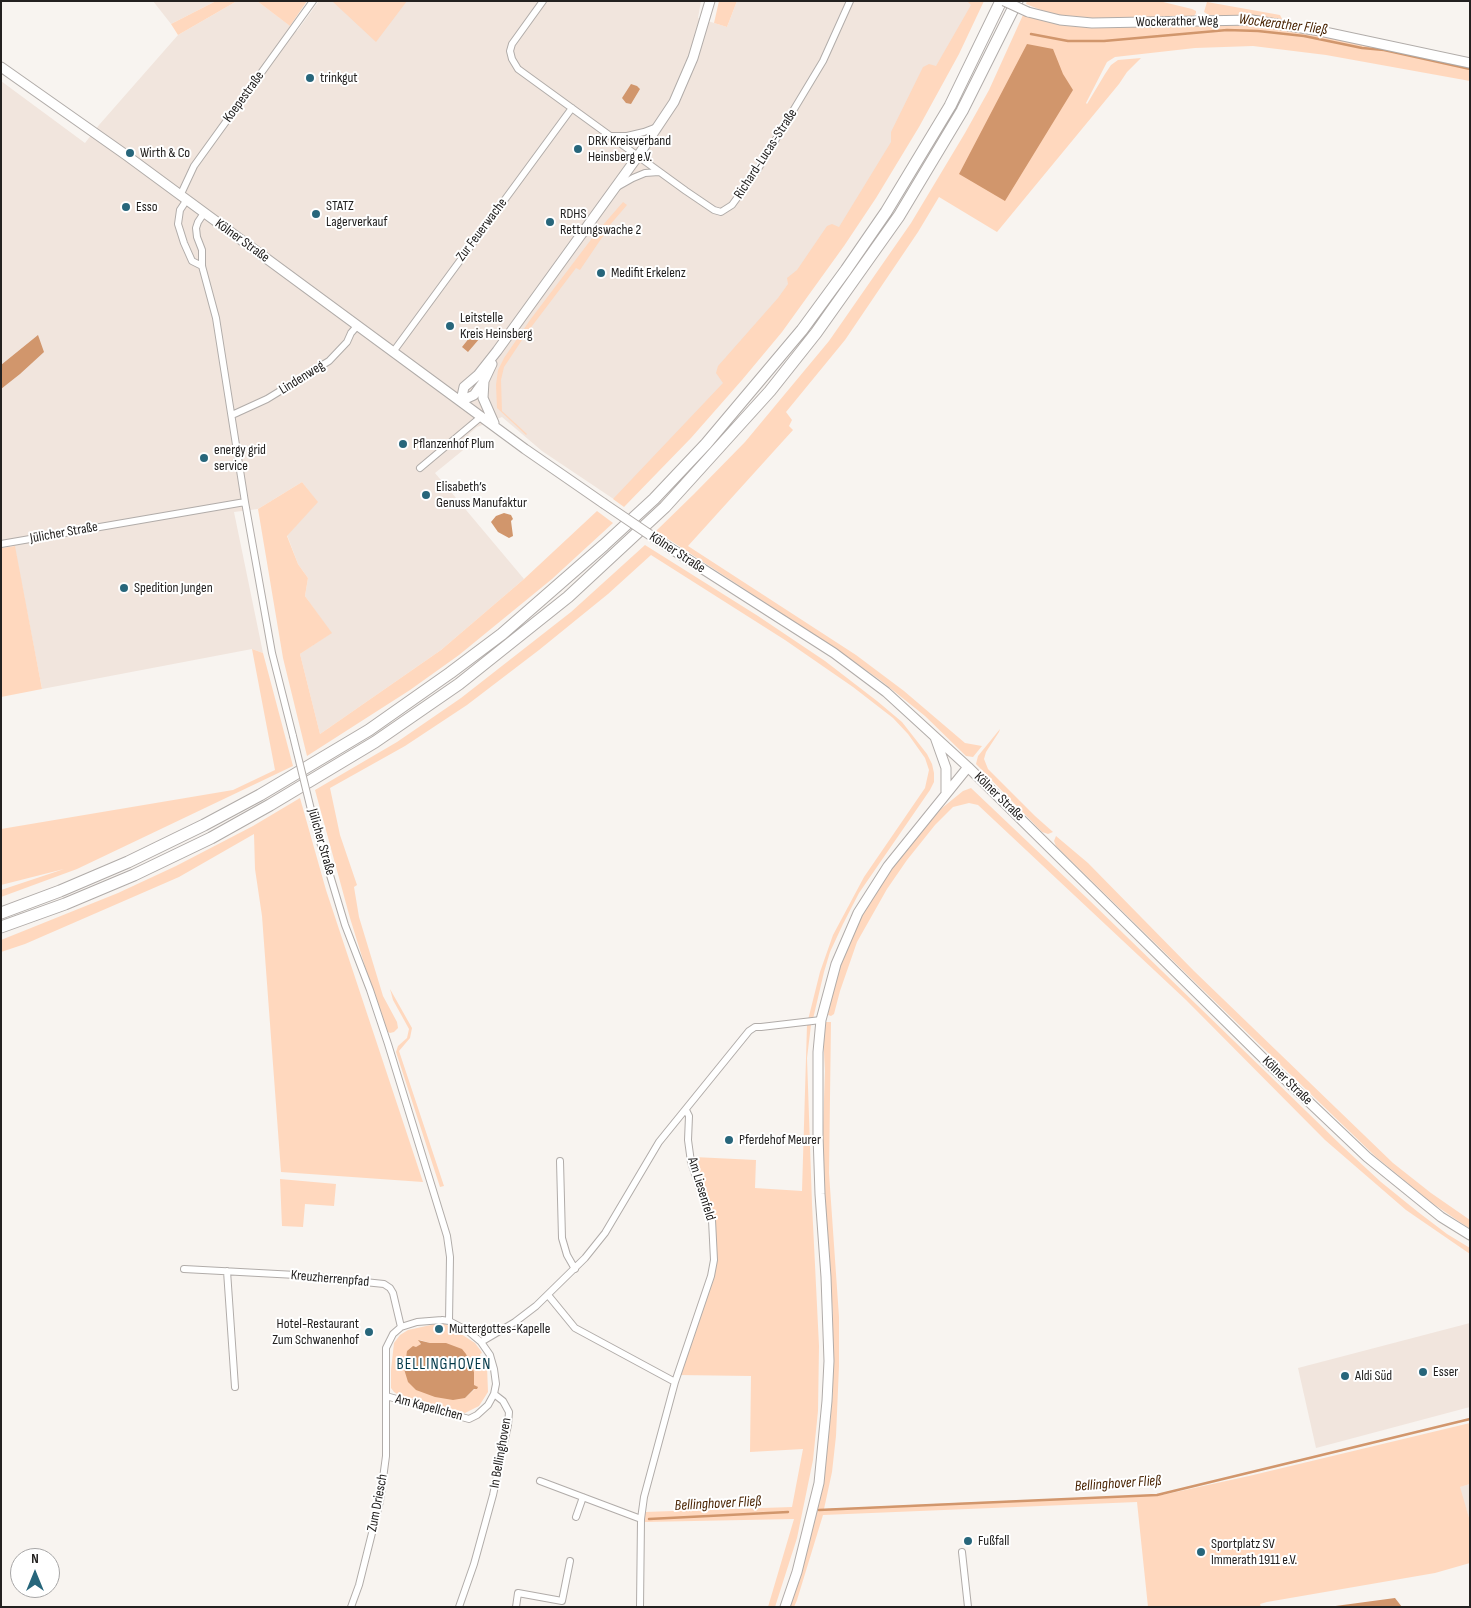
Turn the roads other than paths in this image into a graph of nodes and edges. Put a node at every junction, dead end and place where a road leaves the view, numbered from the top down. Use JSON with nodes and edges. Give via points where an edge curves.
{"nodes":[{"id":1,"x":313,"y":1,"type":"edge"},
{"id":2,"x":543,"y":1,"type":"edge"},
{"id":3,"x":710,"y":1,"type":"edge"},
{"id":4,"x":850,"y":1,"type":"edge"},
{"id":5,"x":1002,"y":1,"type":"edge"},
{"id":6,"x":1017,"y":1,"type":"edge"},
{"id":7,"x":1470,"y":63,"type":"edge"},
{"id":8,"x":1,"y":67,"type":"edge"},
{"id":9,"x":572,"y":108,"type":"junction"},
{"id":10,"x":658,"y":127,"type":"junction"},
{"id":11,"x":609,"y":136,"type":"junction"},
{"id":12,"x":638,"y":156,"type":"junction"},
{"id":13,"x":659,"y":172,"type":"junction"},
{"id":14,"x":616,"y":187,"type":"junction"},
{"id":15,"x":183,"y":199,"type":"junction"},
{"id":16,"x":204,"y":213,"type":"junction"},
{"id":17,"x":202,"y":266,"type":"junction"},
{"id":18,"x":358,"y":325,"type":"junction"},
{"id":19,"x":497,"y":351,"type":"junction"},
{"id":20,"x":394,"y":352,"type":"junction"},
{"id":21,"x":484,"y":380,"type":"junction"},
{"id":22,"x":461,"y":401,"type":"junction"},
{"id":23,"x":232,"y":415,"type":"junction"},
{"id":24,"x":482,"y":416,"type":"junction"},
{"id":25,"x":496,"y":427,"type":"junction"},
{"id":26,"x":420,"y":468,"type":"dead end"},
{"id":27,"x":245,"y":502,"type":"junction"},
{"id":28,"x":1,"y":544,"type":"edge"},
{"id":29,"x":934,"y":736,"type":"junction"},
{"id":30,"x":968,"y":767,"type":"junction"},
{"id":31,"x":946,"y":792,"type":"junction"},
{"id":32,"x":1,"y":913,"type":"edge"},
{"id":33,"x":1,"y":927,"type":"edge"},
{"id":34,"x":821,"y":1020,"type":"junction"},
{"id":35,"x":686,"y":1110,"type":"junction"},
{"id":36,"x":560,"y":1161,"type":"dead end"},
{"id":37,"x":1470,"y":1235,"type":"edge"},
{"id":38,"x":184,"y":1269,"type":"dead end"},
{"id":39,"x":575,"y":1269,"type":"junction"},
{"id":40,"x":227,"y":1271,"type":"junction"},
{"id":41,"x":548,"y":1295,"type":"junction"},
{"id":42,"x":449,"y":1321,"type":"junction"},
{"id":43,"x":401,"y":1327,"type":"junction"},
{"id":44,"x":481,"y":1342,"type":"junction"},
{"id":45,"x":675,"y":1382,"type":"junction"},
{"id":46,"x":235,"y":1387,"type":"dead end"},
{"id":47,"x":494,"y":1394,"type":"junction"},
{"id":48,"x":386,"y":1396,"type":"junction"},
{"id":49,"x":540,"y":1481,"type":"dead end"},
{"id":50,"x":583,"y":1497,"type":"junction"},
{"id":51,"x":576,"y":1516,"type":"dead end"},
{"id":52,"x":641,"y":1519,"type":"junction"},
{"id":53,"x":962,"y":1552,"type":"dead end"},
{"id":54,"x":570,"y":1561,"type":"dead end"},
{"id":55,"x":351,"y":1607,"type":"edge"},
{"id":56,"x":459,"y":1607,"type":"edge"},
{"id":57,"x":516,"y":1607,"type":"edge"},
{"id":58,"x":640,"y":1607,"type":"edge"},
{"id":59,"x":785,"y":1607,"type":"edge"},
{"id":60,"x":968,"y":1607,"type":"edge"}],
"edges":[{"from":1,"to":15,"type":"street","name":"Koepestraße","via":[[194,166]]},
{"from":2,"to":9,"type":"street","name":"Richard-Lucas-Straße","via":[[512,44],[512,59],[518,69]]},
{"from":3,"to":10,"type":"main road","via":[[684,81]]},
{"from":4,"to":13,"type":"street","name":"Richard-Lucas-Straße","via":[[823,61],[796,108],[732,205],[721,212],[714,210]]},
{"from":5,"to":7,"type":"main road","name":"Wockerather Weg","bridge":true,"via":[[1060,20],[1092,23],[1252,20]]},
{"from":5,"to":32,"type":"highway","via":[[950,106],[886,212],[846,270],[796,338],[706,444],[604,545],[502,634],[369,730],[204,825],[128,862]]},
{"from":6,"to":33,"type":"highway","via":[[962,111],[898,216],[816,334],[716,453],[665,507],[568,597],[451,689],[375,742],[270,805],[134,875]]},
{"from":8,"to":15,"type":"main road","name":"Kölner Straße"},
{"from":9,"to":11,"type":"street","name":"Richard-Lucas-Straße"},
{"from":9,"to":20,"type":"street","name":"Zur Feuerwache"},
{"from":10,"to":11,"type":"street","via":[[627,136]]},
{"from":10,"to":12,"type":"main road"},
{"from":11,"to":12,"type":"street","name":"Richard-Lucas-Straße"},
{"from":12,"to":13,"type":"street","name":"Richard-Lucas-Straße"},
{"from":12,"to":14,"type":"main road"},
{"from":13,"to":14,"type":"street","via":[[645,173]]},
{"from":14,"to":19,"type":"main road"},
{"from":15,"to":16,"type":"main road","name":"Kölner Straße"},
{"from":15,"to":17,"type":"street","name":"Jülicher Straße","via":[[178,224],[192,260]]},
{"from":16,"to":17,"type":"street","name":"Jülicher Straße","via":[[196,228]]},
{"from":16,"to":18,"type":"main road","name":"Kölner Straße"},
{"from":17,"to":23,"type":"street","name":"Jülicher Straße","via":[[216,318]]},
{"from":18,"to":20,"type":"main road","name":"Kölner Straße"},
{"from":18,"to":23,"type":"street","name":"Lindenweg","via":[[348,342],[329,361],[267,400]]},
{"from":19,"to":21,"type":"main road"},
{"from":19,"to":22,"type":"main road","via":[[464,388]]},
{"from":20,"to":22,"type":"main road","name":"Kölner Straße"},
{"from":21,"to":22,"type":"main road","via":[[474,395]]},
{"from":21,"to":25,"type":"main road","via":[[486,408]]},
{"from":22,"to":24,"type":"main road","name":"Kölner Straße"},
{"from":23,"to":27,"type":"street","name":"Jülicher Straße"},
{"from":24,"to":25,"type":"main road","name":"Kölner Straße"},
{"from":24,"to":26,"type":"street"},
{"from":25,"to":29,"type":"main road","name":"Kölner Straße","bridge":true,"via":[[656,539],[834,653],[886,692]]},
{"from":27,"to":28,"type":"street","name":"Jülicher Straße"},
{"from":27,"to":42,"type":"street","name":"Jülicher Straße","bridge":true,"via":[[272,653],[314,822],[345,926],[388,1044],[447,1236],[450,1257]]},
{"from":29,"to":30,"type":"main road","name":"Kölner Straße"},
{"from":29,"to":31,"type":"main road","via":[[946,768]]},
{"from":30,"to":31,"type":"main road"},
{"from":30,"to":37,"type":"main road","name":"Kölner Straße","via":[[1367,1157],[1441,1217]]},
{"from":31,"to":34,"type":"main road","via":[[888,866],[858,913],[836,964]]},
{"from":34,"to":35,"type":"street","via":[[755,1027]]},
{"from":34,"to":59,"type":"main road","via":[[818,1135],[826,1276],[828,1401],[819,1483]]},
{"from":35,"to":39,"type":"street","via":[[659,1142],[606,1233]]},
{"from":35,"to":45,"type":"street","name":"Am Liesenfeld","via":[[691,1162],[712,1220],[714,1260]]},
{"from":36,"to":39,"type":"street","via":[[562,1238]]},
{"from":38,"to":40,"type":"street","name":"Kreuzherrenpfad"},
{"from":39,"to":41,"type":"street"},
{"from":40,"to":43,"type":"street","name":"Kreuzherrenpfad","via":[[384,1284],[393,1293]]},
{"from":40,"to":46,"type":"street"},
{"from":41,"to":44,"type":"street","via":[[515,1322]]},
{"from":41,"to":45,"type":"street","via":[[576,1328]]},
{"from":42,"to":43,"type":"street","via":[[417,1322]]},
{"from":42,"to":44,"type":"street"},
{"from":43,"to":48,"type":"street","name":"Am Kapellchen","via":[[386,1348]]},
{"from":44,"to":47,"type":"street","via":[[490,1354],[494,1369]]},
{"from":45,"to":52,"type":"street","name":"Am Liesenfeld"},
{"from":47,"to":48,"type":"street","name":"Am Kapellchen","via":[[488,1405],[469,1419]]},
{"from":47,"to":56,"type":"street","name":"In Bellinghoven","via":[[503,1401],[508,1412],[508,1425],[493,1495]]},
{"from":48,"to":55,"type":"street","name":"Zum Driesch","via":[[386,1456],[380,1501]]},
{"from":49,"to":50,"type":"street"},
{"from":50,"to":51,"type":"street"},
{"from":50,"to":52,"type":"street"},
{"from":52,"to":58,"type":"street","name":"Am Liesenfeld"},
{"from":53,"to":60,"type":"street"},
{"from":54,"to":57,"type":"street","via":[[562,1601],[518,1593]]}]}
